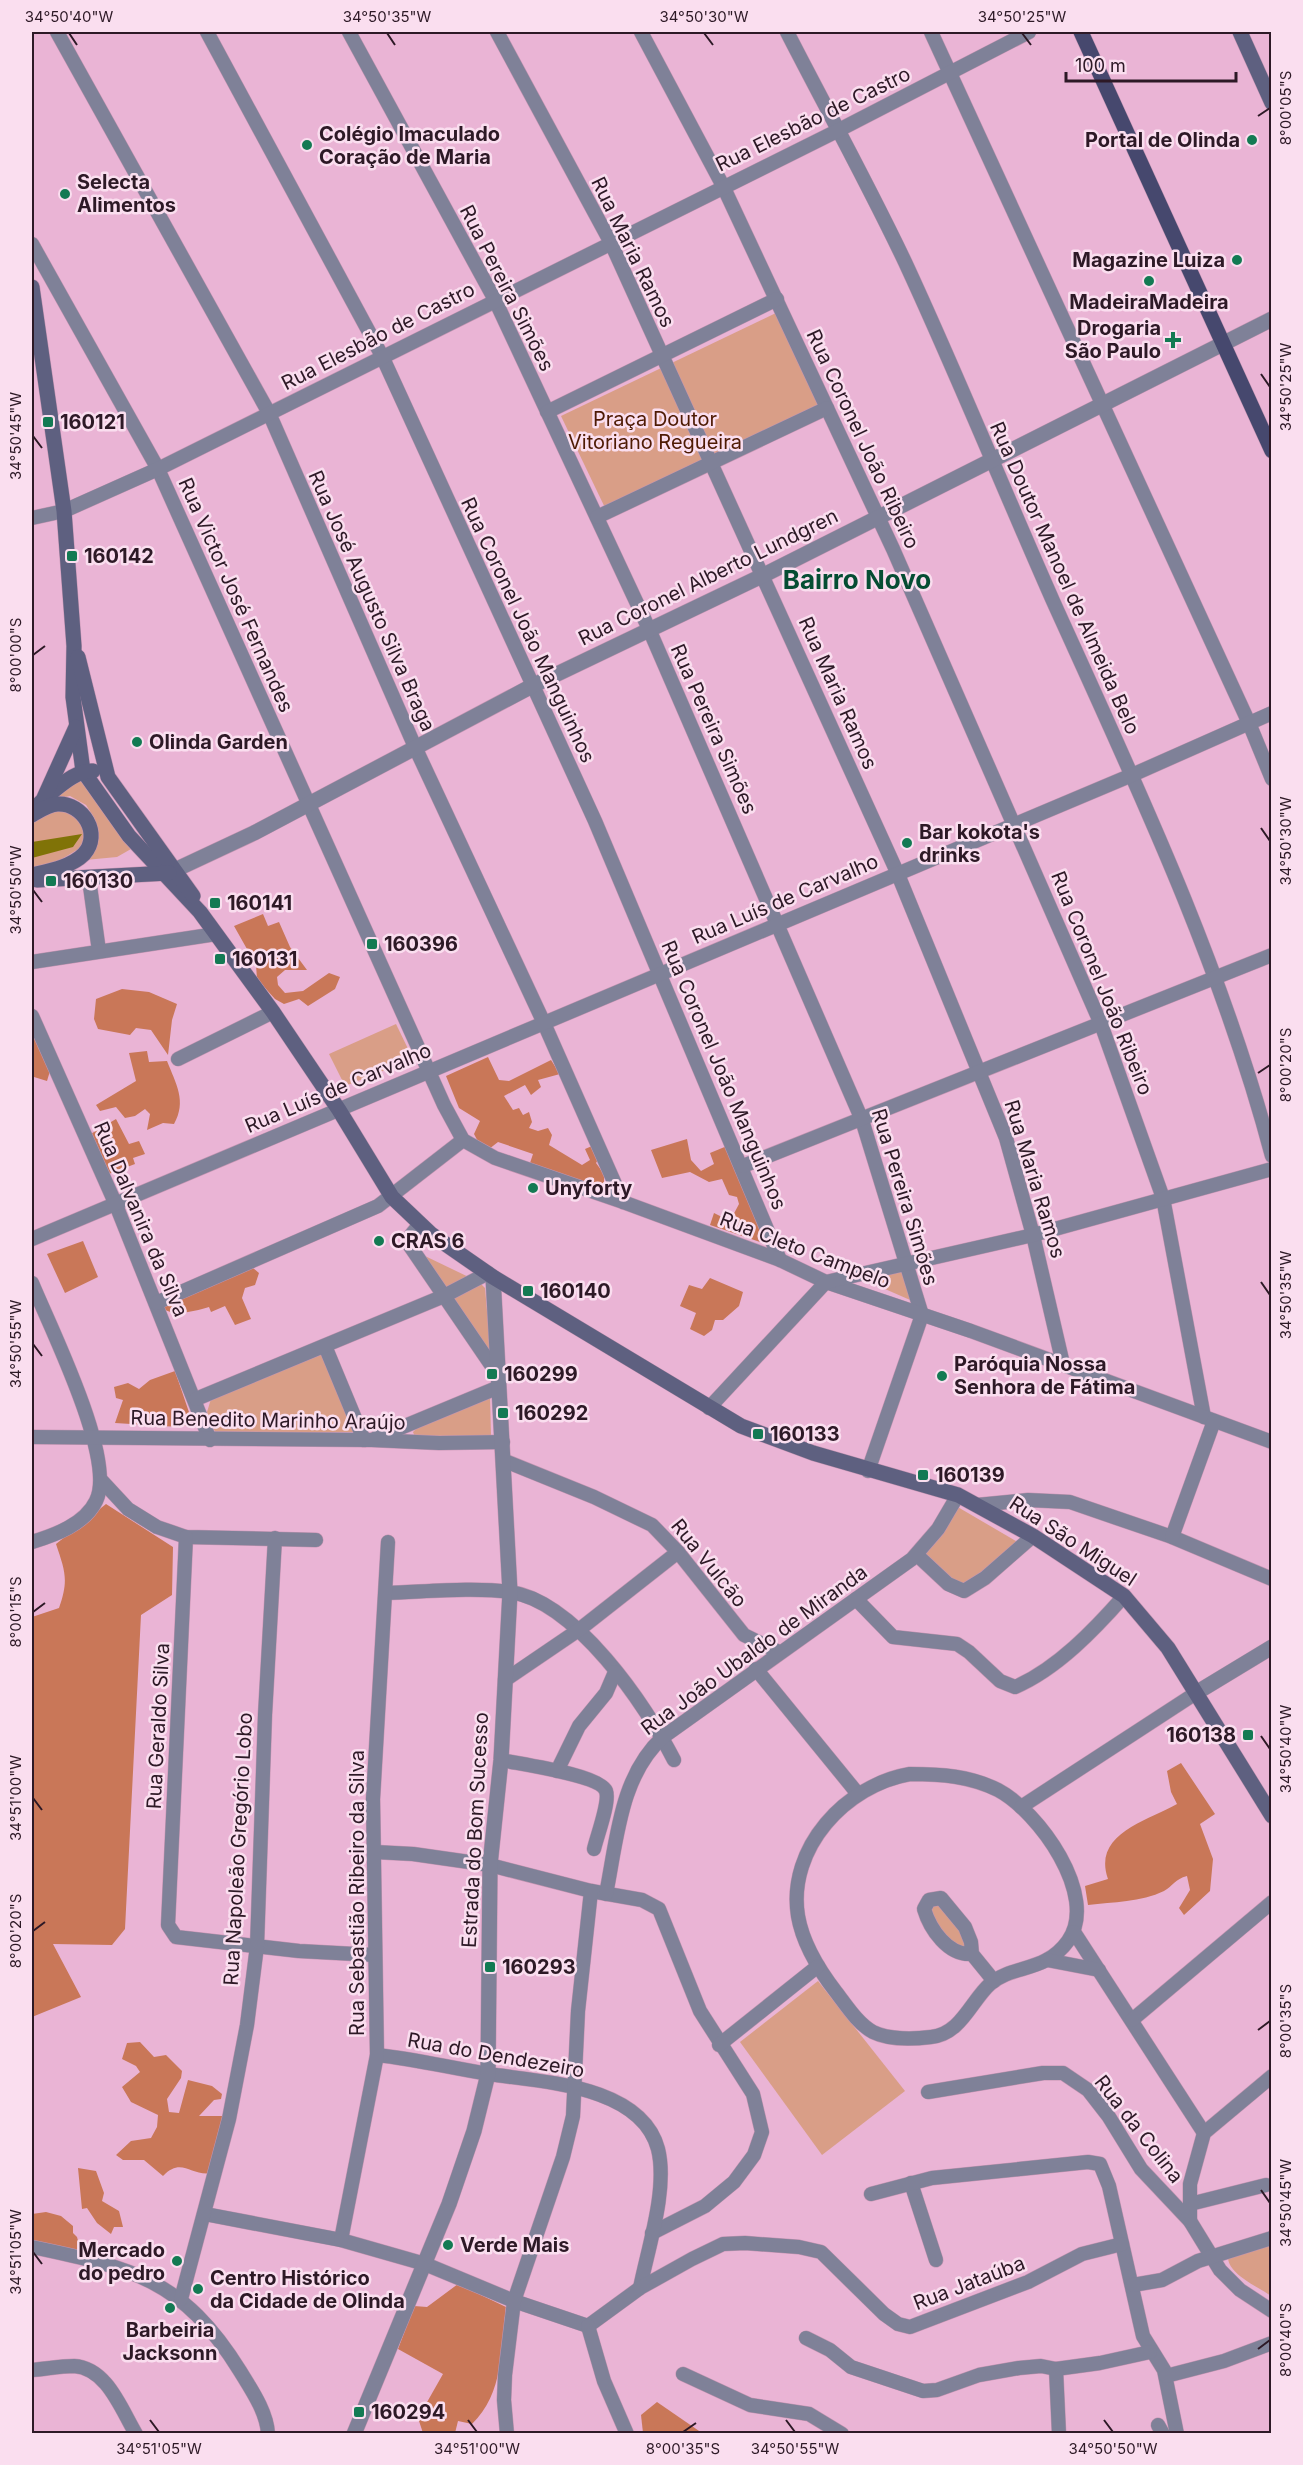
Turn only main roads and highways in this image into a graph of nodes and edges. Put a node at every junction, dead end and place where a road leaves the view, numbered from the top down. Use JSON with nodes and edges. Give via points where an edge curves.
{"nodes":[{"id":1,"x":1081,"y":32,"type":"edge"},
{"id":2,"x":1240,"y":32,"type":"edge"},
{"id":3,"x":1272,"y":103,"type":"edge"},
{"id":4,"x":32,"y":287,"type":"edge"},
{"id":5,"x":1272,"y":451,"type":"edge"},
{"id":6,"x":74,"y":646,"type":"junction"},
{"id":7,"x":76,"y":727,"type":"junction"},
{"id":8,"x":83,"y":771,"type":"junction"},
{"id":9,"x":108,"y":777,"type":"junction"},
{"id":10,"x":35,"y":808,"type":"edge"},
{"id":11,"x":170,"y":872,"type":"junction"},
{"id":12,"x":32,"y":875,"type":"edge"},
{"id":13,"x":32,"y":880,"type":"edge"},
{"id":14,"x":1272,"y":1816,"type":"edge"}],
"edges":[{"from":1,"to":5,"type":"main road"},
{"from":2,"to":3,"type":"main road"},
{"from":4,"to":6,"type":"main road","via":[[64,511]]},
{"from":6,"to":7,"type":"main road"},
{"from":6,"to":9,"type":"main road"},
{"from":7,"to":8,"type":"main road"},
{"from":7,"to":10,"type":"main road"},
{"from":8,"to":9,"type":"main road"},
{"from":8,"to":10,"type":"main road"},
{"from":8,"to":11,"type":"main road","via":[[129,836]]},
{"from":9,"to":11,"type":"main road"},
{"from":10,"to":12,"type":"main road","via":[[57,804],[75,808],[85,816],[91,835],[88,848],[79,858]]},
{"from":11,"to":13,"type":"main road"},
{"from":11,"to":14,"type":"main road","name":"Rua São Miguel","via":[[273,1012],[392,1197],[419,1225],[491,1275],[709,1408],[763,1436],[958,1496],[1033,1536],[1124,1596],[1155,1629]]}]}
